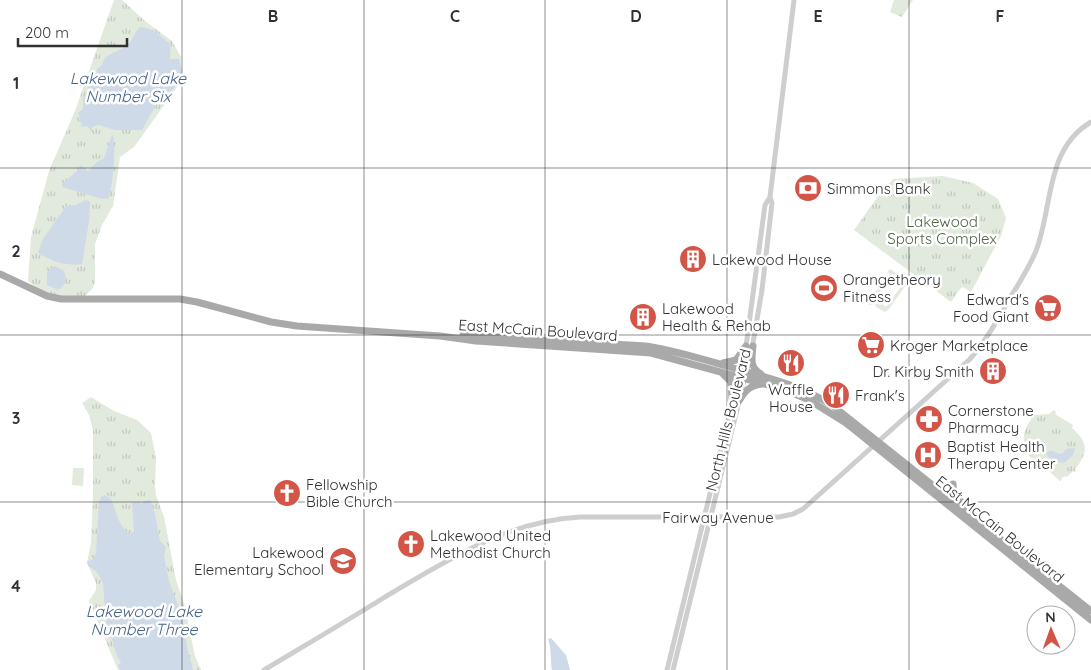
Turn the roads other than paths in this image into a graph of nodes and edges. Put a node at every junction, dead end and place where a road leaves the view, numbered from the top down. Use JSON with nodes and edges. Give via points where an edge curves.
{"nodes":[{"id":1,"x":794,"y":0,"type":"edge"},
{"id":2,"x":1091,"y":122,"type":"edge"},
{"id":3,"x":0,"y":274,"type":"edge"},
{"id":4,"x":440,"y":336,"type":"junction"},
{"id":5,"x":750,"y":346,"type":"junction"},
{"id":6,"x":721,"y":364,"type":"junction"},
{"id":7,"x":718,"y":371,"type":"dead end"},
{"id":8,"x":742,"y":374,"type":"junction"},
{"id":9,"x":768,"y":381,"type":"junction"},
{"id":10,"x":736,"y":399,"type":"junction"},
{"id":11,"x":876,"y":443,"type":"junction"},
{"id":12,"x":953,"y":484,"type":"dead end"},
{"id":13,"x":707,"y":517,"type":"junction"},
{"id":14,"x":976,"y":519,"type":"junction"},
{"id":15,"x":1091,"y":611,"type":"edge"},
{"id":16,"x":1091,"y":620,"type":"edge"},
{"id":17,"x":264,"y":670,"type":"edge"},
{"id":18,"x":667,"y":670,"type":"edge"},
{"id":19,"x":673,"y":670,"type":"edge"}],
"edges":[{"from":1,"to":5,"type":"street","name":"North Hills Boulevard","via":[[775,145],[762,290]]},
{"from":2,"to":11,"type":"street","name":"Fairway Avenue","via":[[1076,133],[1062,152],[1035,254],[984,342],[970,359]]},
{"from":3,"to":4,"type":"main road","name":"East McCain Boulevard","via":[[61,299],[180,299],[285,325]]},
{"from":4,"to":6,"type":"main road","name":"East McCain Boulevard","via":[[630,344],[665,349]]},
{"from":4,"to":8,"type":"main road","name":"East McCain Boulevard","via":[[636,351]]},
{"from":5,"to":6,"type":"main road","via":[[736,360]]},
{"from":5,"to":8,"type":"street","name":"North Hills Boulevard"},
{"from":5,"to":9,"type":"main road","via":[[753,367]]},
{"from":6,"to":8,"type":"main road","name":"East McCain Boulevard"},
{"from":7,"to":10,"type":"main road","via":[[728,377]]},
{"from":8,"to":9,"type":"main road","name":"East McCain Boulevard"},
{"from":8,"to":10,"type":"street","name":"North Hills Boulevard"},
{"from":9,"to":10,"type":"main road","via":[[751,387]]},
{"from":9,"to":11,"type":"main road","name":"East McCain Boulevard","via":[[810,401]]},
{"from":10,"to":13,"type":"street","name":"North Hills Boulevard"},
{"from":11,"to":13,"type":"street","name":"Fairway Avenue","via":[[793,514],[779,517]]},
{"from":11,"to":14,"type":"main road","name":"East McCain Boulevard"},
{"from":11,"to":16,"type":"main road","name":"East McCain Boulevard"},
{"from":12,"to":14,"type":"main road","via":[[954,494]]},
{"from":13,"to":17,"type":"street","name":"Fairway Avenue","via":[[569,518],[514,530],[428,572]]},
{"from":13,"to":18,"type":"street","name":"North Hills Boulevard"},
{"from":13,"to":19,"type":"street","name":"North Hills Boulevard"},
{"from":14,"to":15,"type":"main road","name":"East McCain Boulevard"}]}
